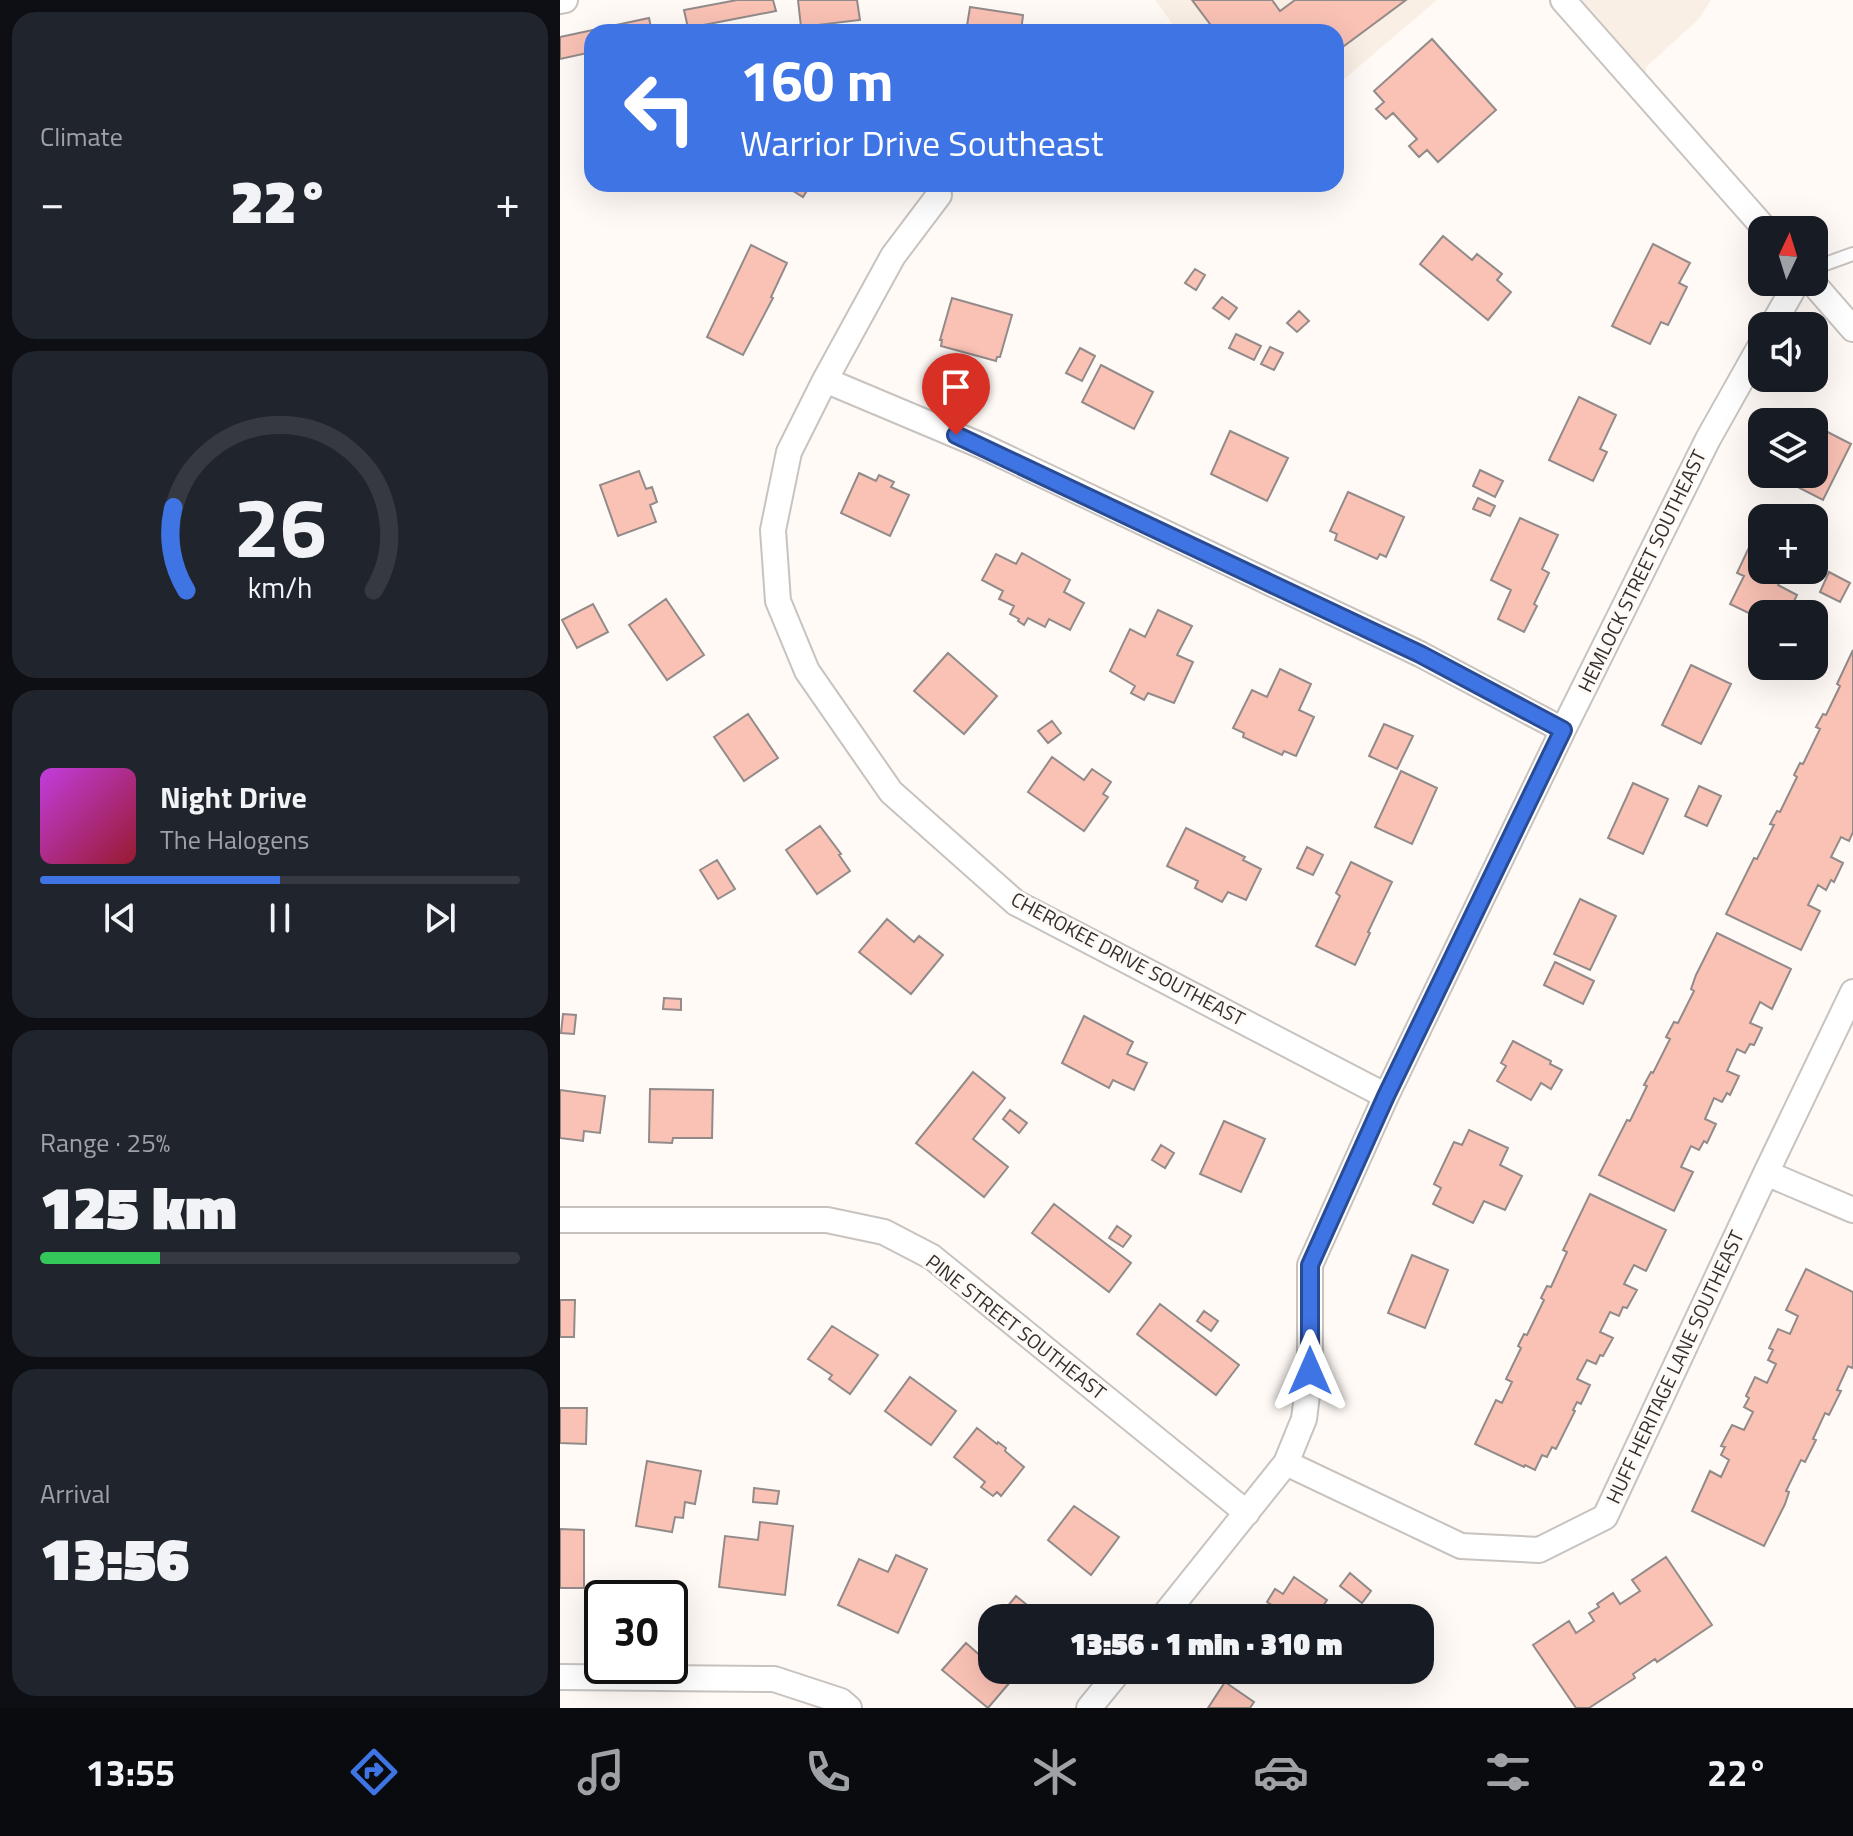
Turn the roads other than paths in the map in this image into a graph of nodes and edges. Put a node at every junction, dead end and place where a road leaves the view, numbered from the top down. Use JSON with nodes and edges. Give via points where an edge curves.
{"nodes":[{"id":1,"x":1563,"y":0,"type":"edge"},
{"id":2,"x":939,"y":195,"type":"dead end"},
{"id":3,"x":1754,"y":216,"type":"edge"},
{"id":4,"x":1853,"y":254,"type":"edge"},
{"id":5,"x":1828,"y":263,"type":"edge"},
{"id":6,"x":1824,"y":296,"type":"edge"},
{"id":7,"x":1853,"y":329,"type":"edge"},
{"id":8,"x":1748,"y":368,"type":"edge"},
{"id":9,"x":825,"y":380,"type":"junction"},
{"id":10,"x":1563,"y":730,"type":"junction"},
{"id":11,"x":1853,"y":992,"type":"edge"},
{"id":12,"x":1386,"y":1096,"type":"junction"},
{"id":13,"x":1766,"y":1173,"type":"junction"},
{"id":14,"x":1853,"y":1210,"type":"edge"},
{"id":15,"x":560,"y":1220,"type":"edge"},
{"id":16,"x":1286,"y":1463,"type":"junction"},
{"id":17,"x":1247,"y":1513,"type":"junction"},
{"id":18,"x":1173,"y":1604,"type":"edge"},
{"id":19,"x":560,"y":1677,"type":"edge"},
{"id":20,"x":1109,"y":1684,"type":"edge"},
{"id":21,"x":849,"y":1708,"type":"edge"},
{"id":22,"x":1089,"y":1708,"type":"edge"}],
"edges":[{"from":1,"to":3,"type":"street"},
{"from":2,"to":9,"type":"street","name":"CHEROKEE DRIVE SOUTHEAST","via":[[893,256]]},
{"from":4,"to":5,"type":"lane"},
{"from":6,"to":7,"type":"street"},
{"from":8,"to":10,"type":"street","name":"HEMLOCK STREET SOUTHEAST"},
{"from":9,"to":10,"type":"street","via":[[996,453],[1420,654]]},
{"from":9,"to":12,"type":"street","name":"CHEROKEE DRIVE SOUTHEAST","via":[[789,452],[773,530],[778,601],[807,671],[891,792],[1016,903]]},
{"from":10,"to":12,"type":"street","name":"HEMLOCK STREET SOUTHEAST"},
{"from":11,"to":13,"type":"street","name":"HUFF HERITAGE LANE SOUTHEAST"},
{"from":12,"to":16,"type":"street","name":"HEMLOCK STREET SOUTHEAST","via":[[1310,1265],[1310,1371],[1304,1419]]},
{"from":13,"to":14,"type":"street"},
{"from":13,"to":16,"type":"street","name":"HUFF HERITAGE LANE SOUTHEAST","via":[[1605,1517],[1539,1550],[1461,1546]]},
{"from":15,"to":17,"type":"street","name":"PINE STREET SOUTHEAST","via":[[827,1220],[884,1232],[932,1257]]},
{"from":16,"to":17,"type":"street","name":"HEMLOCK STREET SOUTHEAST"},
{"from":17,"to":18,"type":"street","name":"HEMLOCK STREET SOUTHEAST"},
{"from":19,"to":21,"type":"street","via":[[774,1679]]},
{"from":20,"to":22,"type":"street"}]}
